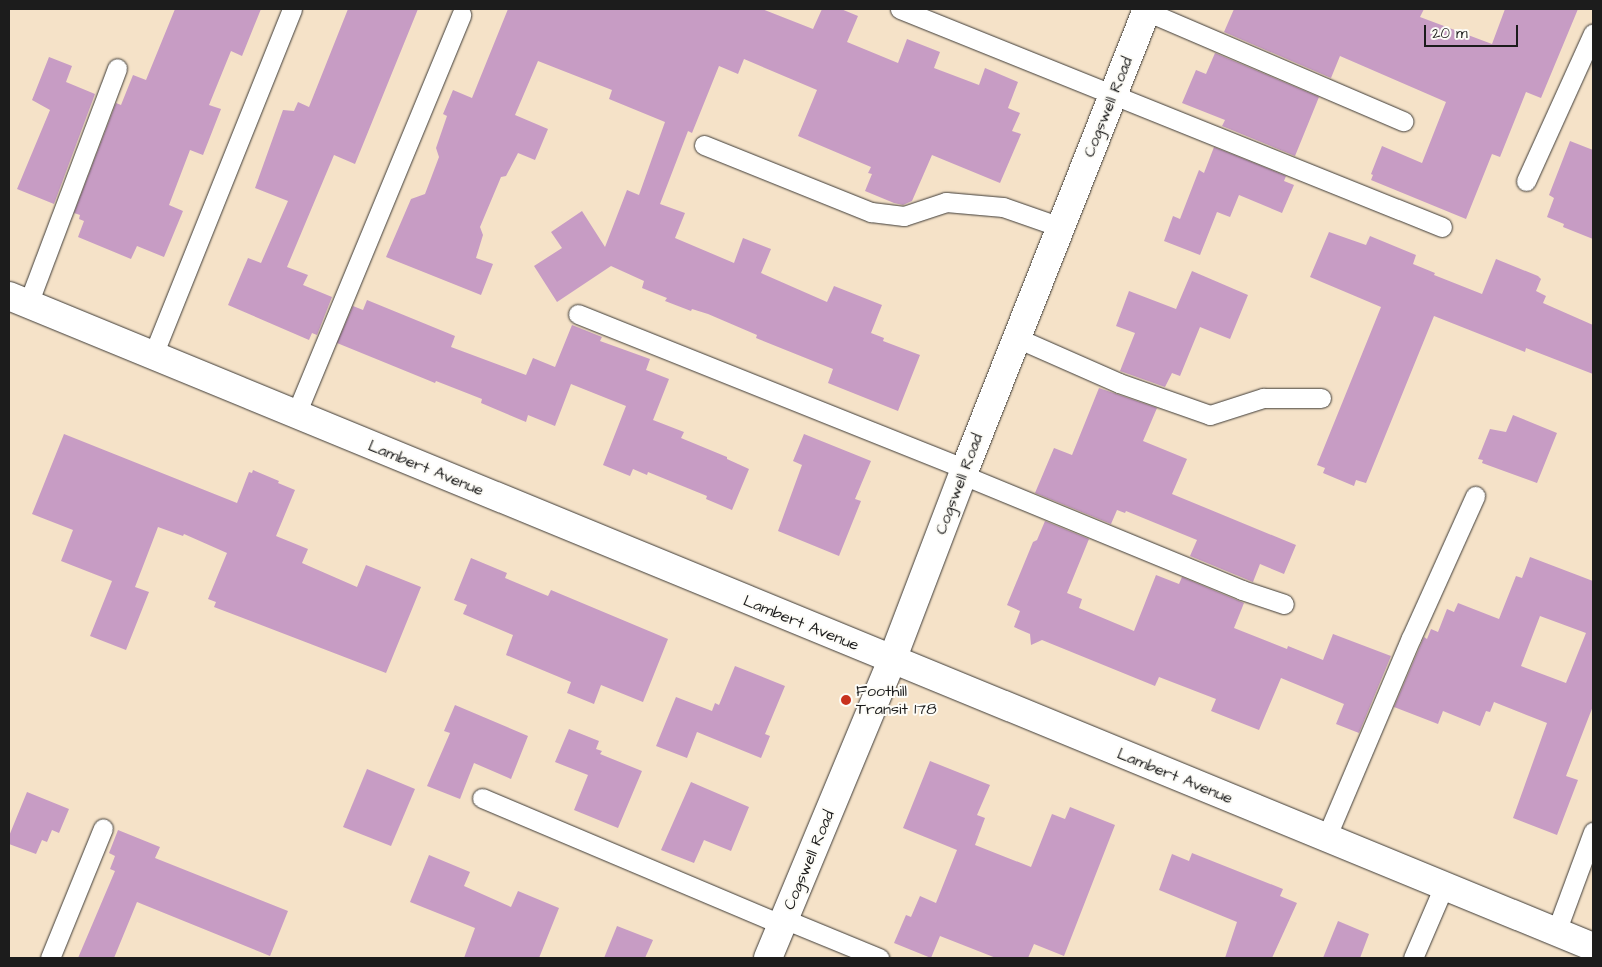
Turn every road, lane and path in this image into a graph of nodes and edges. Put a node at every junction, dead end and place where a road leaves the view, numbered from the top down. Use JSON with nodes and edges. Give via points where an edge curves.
{"nodes":[{"id":1,"x":292,"y":9,"type":"edge"},
{"id":2,"x":900,"y":9,"type":"edge"},
{"id":3,"x":1146,"y":10,"type":"edge"},
{"id":4,"x":460,"y":15,"type":"dead end"},
{"id":5,"x":1593,"y":33,"type":"edge"},
{"id":6,"x":117,"y":68,"type":"dead end"},
{"id":7,"x":1112,"y":95,"type":"junction"},
{"id":8,"x":1403,"y":121,"type":"dead end"},
{"id":9,"x":704,"y":145,"type":"dead end"},
{"id":10,"x":1526,"y":181,"type":"dead end"},
{"id":11,"x":1060,"y":227,"type":"junction"},
{"id":12,"x":1442,"y":227,"type":"dead end"},
{"id":13,"x":18,"y":300,"type":"edge"},
{"id":14,"x":578,"y":314,"type":"dead end"},
{"id":15,"x":1017,"y":338,"type":"junction"},
{"id":16,"x":153,"y":355,"type":"junction"},
{"id":17,"x":1321,"y":398,"type":"dead end"},
{"id":18,"x":296,"y":414,"type":"junction"},
{"id":19,"x":964,"y":472,"type":"junction"},
{"id":20,"x":1475,"y":496,"type":"dead end"},
{"id":21,"x":1284,"y":604,"type":"dead end"},
{"id":22,"x":892,"y":660,"type":"junction"},
{"id":23,"x":482,"y":798,"type":"dead end"},
{"id":24,"x":103,"y":828,"type":"dead end"},
{"id":25,"x":1593,"y":832,"type":"edge"},
{"id":26,"x":1326,"y":838,"type":"junction"},
{"id":27,"x":1444,"y":886,"type":"junction"},
{"id":28,"x":783,"y":922,"type":"junction"},
{"id":29,"x":1556,"y":932,"type":"junction"},
{"id":30,"x":1593,"y":947,"type":"edge"},
{"id":31,"x":50,"y":958,"type":"edge"},
{"id":32,"x":768,"y":958,"type":"edge"},
{"id":33,"x":879,"y":958,"type":"edge"},
{"id":34,"x":1413,"y":958,"type":"edge"}],
"edges":[{"from":1,"to":16,"type":"lane"},
{"from":2,"to":7,"type":"lane"},
{"from":3,"to":7,"type":"street","name":"Cogswell Road"},
{"from":3,"to":8,"type":"lane"},
{"from":4,"to":18,"type":"lane"},
{"from":5,"to":10,"type":"lane"},
{"from":6,"to":13,"type":"lane"},
{"from":7,"to":11,"type":"street","name":"Cogswell Road"},
{"from":7,"to":12,"type":"lane"},
{"from":9,"to":11,"type":"lane","via":[[871,212],[904,216],[946,202],[1003,207]]},
{"from":11,"to":15,"type":"street","name":"Cogswell Road"},
{"from":13,"to":16,"type":"street","name":"Lambert Avenue"},
{"from":14,"to":19,"type":"lane"},
{"from":15,"to":17,"type":"lane","via":[[1119,383],[1210,415],[1263,398]]},
{"from":15,"to":19,"type":"street","name":"Cogswell Road"},
{"from":16,"to":18,"type":"street","name":"Lambert Avenue"},
{"from":18,"to":22,"type":"street","name":"Lambert Avenue"},
{"from":19,"to":21,"type":"lane","via":[[1242,590]]},
{"from":19,"to":22,"type":"street","name":"Cogswell Road"},
{"from":20,"to":26,"type":"lane"},
{"from":22,"to":26,"type":"street","name":"Lambert Avenue"},
{"from":22,"to":28,"type":"street","name":"Cogswell Road"},
{"from":23,"to":28,"type":"lane"},
{"from":24,"to":31,"type":"lane"},
{"from":25,"to":29,"type":"lane"},
{"from":26,"to":27,"type":"street","name":"Lambert Avenue"},
{"from":27,"to":29,"type":"street","name":"Lambert Avenue"},
{"from":27,"to":34,"type":"lane"},
{"from":28,"to":32,"type":"street","name":"Cogswell Road"},
{"from":28,"to":33,"type":"lane"},
{"from":29,"to":30,"type":"street","name":"Lambert Avenue"}]}
